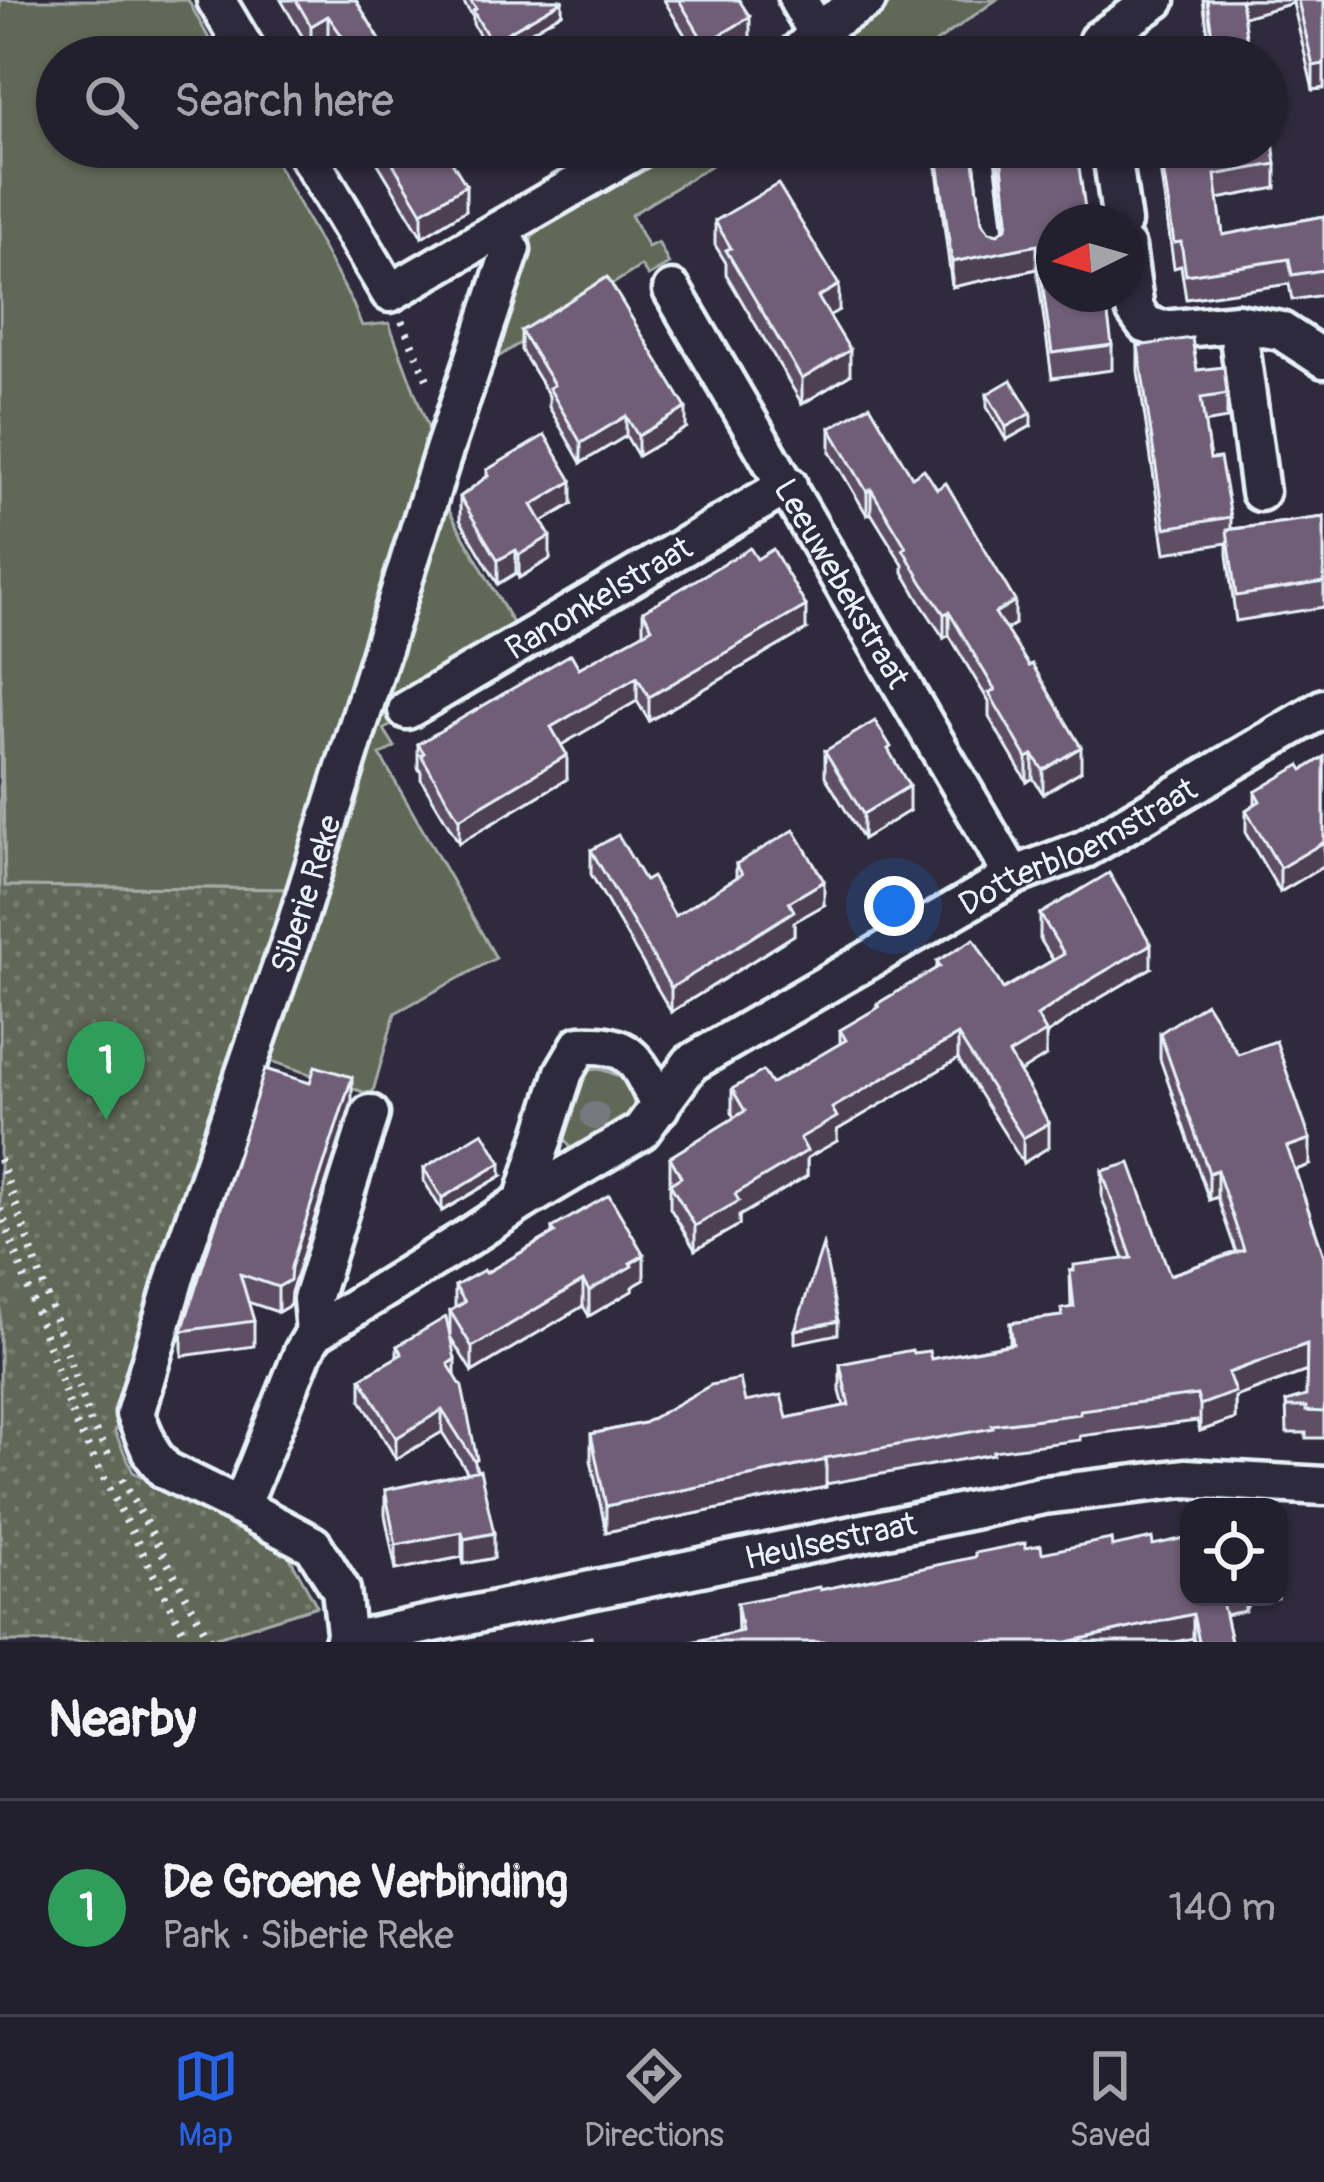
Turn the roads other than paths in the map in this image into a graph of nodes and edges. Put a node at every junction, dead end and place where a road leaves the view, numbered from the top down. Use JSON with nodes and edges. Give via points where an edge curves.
{"nodes":[{"id":1,"x":216,"y":0,"type":"edge"},
{"id":2,"x":798,"y":0,"type":"edge"},
{"id":3,"x":867,"y":0,"type":"edge"},
{"id":4,"x":1156,"y":0,"type":"edge"},
{"id":5,"x":237,"y":36,"type":"edge"},
{"id":6,"x":804,"y":36,"type":"edge"},
{"id":7,"x":816,"y":36,"type":"edge"},
{"id":8,"x":1104,"y":36,"type":"edge"},
{"id":9,"x":316,"y":168,"type":"edge"},
{"id":10,"x":606,"y":168,"type":"edge"},
{"id":11,"x":986,"y":168,"type":"edge"},
{"id":12,"x":1114,"y":168,"type":"edge"},
{"id":13,"x":1119,"y":204,"type":"edge"},
{"id":14,"x":498,"y":232,"type":"junction"},
{"id":15,"x":995,"y":245,"type":"edge"},
{"id":16,"x":672,"y":290,"type":"dead end"},
{"id":17,"x":1136,"y":312,"type":"edge"},
{"id":18,"x":1237,"y":322,"type":"junction"},
{"id":19,"x":1324,"y":359,"type":"edge"},
{"id":20,"x":788,"y":485,"type":"junction"},
{"id":21,"x":1259,"y":492,"type":"dead end"},
{"id":22,"x":1324,"y":708,"type":"edge"},
{"id":23,"x":406,"y":710,"type":"dead end"},
{"id":24,"x":1013,"y":876,"type":"junction"},
{"id":25,"x":660,"y":1107,"type":"junction"},
{"id":26,"x":370,"y":1114,"type":"dead end"},
{"id":27,"x":523,"y":1201,"type":"junction"},
{"id":28,"x":315,"y":1332,"type":"junction"},
{"id":29,"x":1324,"y":1486,"type":"edge"},
{"id":30,"x":242,"y":1507,"type":"junction"},
{"id":31,"x":345,"y":1642,"type":"edge"}],
"edges":[{"from":1,"to":5,"type":"street"},
{"from":2,"to":6,"type":"street"},
{"from":3,"to":7,"type":"street"},
{"from":4,"to":8,"type":"street"},
{"from":9,"to":14,"type":"street","via":[[390,293]]},
{"from":10,"to":14,"type":"street"},
{"from":11,"to":15,"type":"lane"},
{"from":12,"to":13,"type":"street"},
{"from":14,"to":30,"type":"street","name":"Siberie Reke","via":[[511,250],[135,1414],[165,1471]]},
{"from":16,"to":20,"type":"street","name":"Leeuwebekstraat"},
{"from":17,"to":18,"type":"street","via":[[1163,330]]},
{"from":18,"to":19,"type":"street","via":[[1281,331]]},
{"from":18,"to":21,"type":"street"},
{"from":20,"to":23,"type":"street","name":"Ranonkelstraat"},
{"from":20,"to":24,"type":"street","name":"Leeuwebekstraat"},
{"from":22,"to":24,"type":"street","name":"Dotterbloemstraat","via":[[1085,849]]},
{"from":24,"to":25,"type":"street","name":"Dotterbloemstraat","via":[[691,1063]]},
{"from":25,"to":27,"type":"street","name":"Dotterbloemstraat","via":[[641,1131]]},
{"from":25,"to":27,"type":"street","via":[[629,1054],[580,1045]]},
{"from":26,"to":28,"type":"street","via":[[312,1299]]},
{"from":27,"to":28,"type":"street","name":"Dotterbloemstraat"},
{"from":28,"to":30,"type":"street"},
{"from":29,"to":31,"type":"street","name":"Heulsestraat","via":[[1185,1478],[1044,1495]]},
{"from":30,"to":31,"type":"street","via":[[313,1545],[340,1590]]}]}
